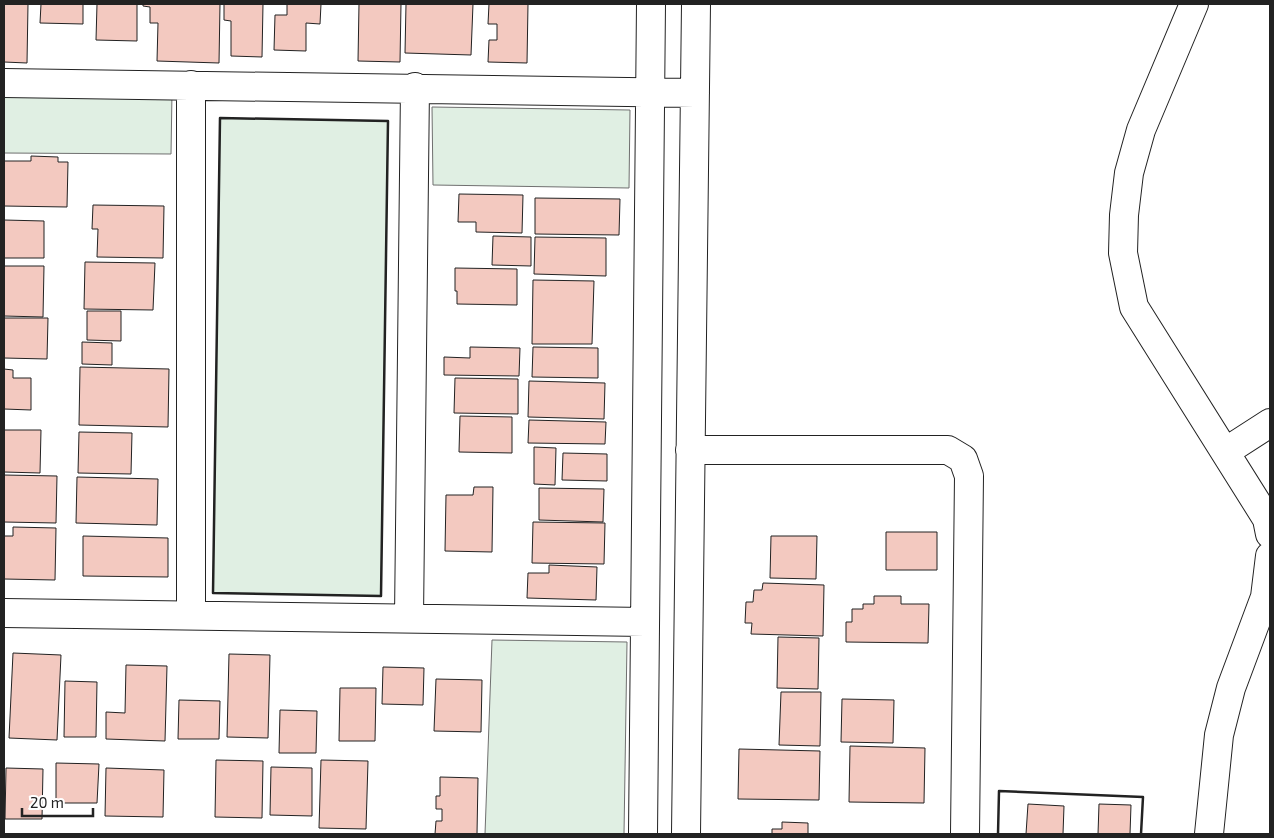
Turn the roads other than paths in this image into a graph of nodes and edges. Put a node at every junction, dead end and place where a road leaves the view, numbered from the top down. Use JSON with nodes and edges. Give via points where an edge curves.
{"nodes":[{"id":1,"x":652,"y":4,"type":"edge"},
{"id":2,"x":696,"y":4,"type":"edge"},
{"id":3,"x":1194,"y":4,"type":"edge"},
{"id":4,"x":4,"y":83,"type":"edge"},
{"id":5,"x":192,"y":85,"type":"junction"},
{"id":6,"x":416,"y":87,"type":"junction"},
{"id":7,"x":649,"y":93,"type":"junction"},
{"id":8,"x":695,"y":93,"type":"junction"},
{"id":9,"x":1270,"y":423,"type":"edge"},
{"id":10,"x":690,"y":450,"type":"junction"},
{"id":11,"x":1225,"y":452,"type":"junction"},
{"id":12,"x":1270,"y":534,"type":"edge"},
{"id":13,"x":1270,"y":556,"type":"edge"},
{"id":14,"x":1267,"y":597,"type":"edge"},
{"id":15,"x":4,"y":613,"type":"edge"},
{"id":16,"x":192,"y":615,"type":"junction"},
{"id":17,"x":410,"y":618,"type":"junction"},
{"id":18,"x":645,"y":622,"type":"junction"},
{"id":19,"x":643,"y":834,"type":"edge"},
{"id":20,"x":686,"y":834,"type":"edge"},
{"id":21,"x":965,"y":834,"type":"edge"},
{"id":22,"x":1209,"y":834,"type":"edge"}],
"edges":[{"from":1,"to":7,"type":"street"},
{"from":2,"to":8,"type":"street"},
{"from":3,"to":11,"type":"street","via":[[1141,130],[1129,173],[1123,253],[1134,307]]},
{"from":4,"to":5,"type":"street"},
{"from":5,"to":6,"type":"street"},
{"from":5,"to":16,"type":"street"},
{"from":6,"to":7,"type":"street"},
{"from":6,"to":17,"type":"street"},
{"from":7,"to":8,"type":"street"},
{"from":7,"to":18,"type":"street"},
{"from":8,"to":10,"type":"street"},
{"from":9,"to":11,"type":"street"},
{"from":10,"to":20,"type":"street"},
{"from":10,"to":21,"type":"street","via":[[948,450],[963,459],[969,476]]},
{"from":11,"to":12,"type":"street","via":[[1267,519]]},
{"from":13,"to":14,"type":"street"},
{"from":14,"to":22,"type":"street","via":[[1231,688],[1219,735]]},
{"from":15,"to":16,"type":"street"},
{"from":16,"to":17,"type":"street"},
{"from":17,"to":18,"type":"street"},
{"from":18,"to":19,"type":"street"}]}
